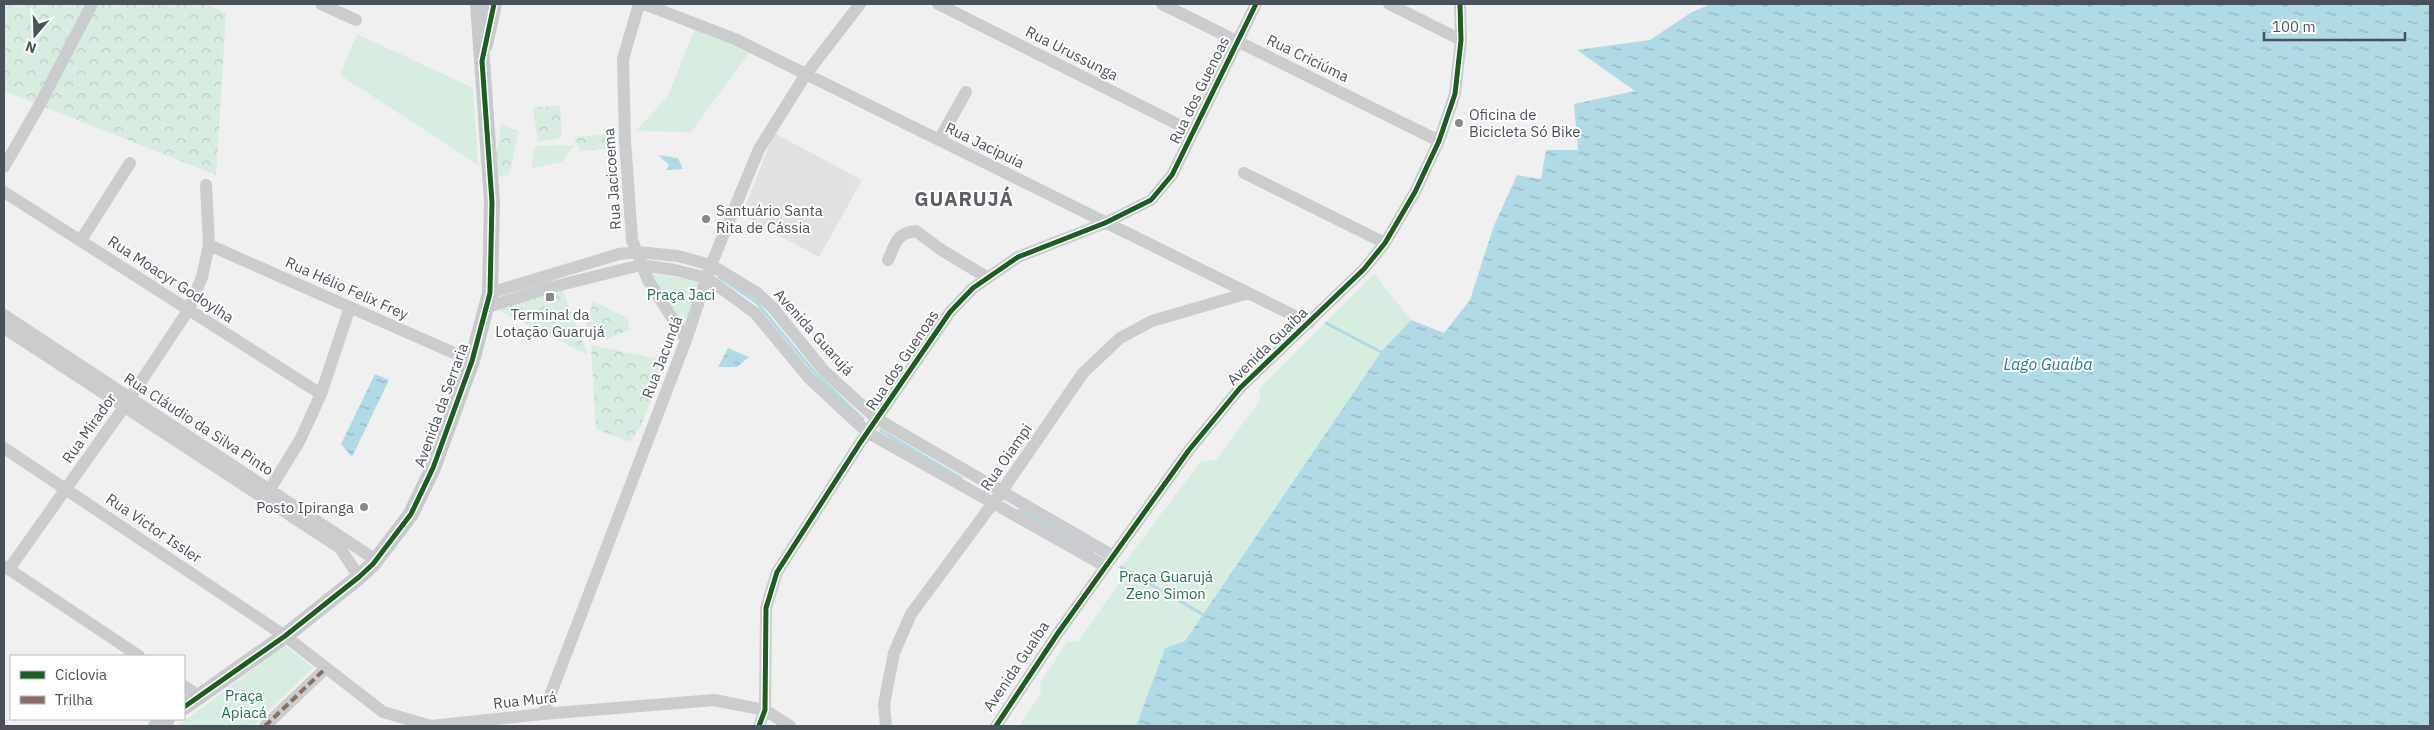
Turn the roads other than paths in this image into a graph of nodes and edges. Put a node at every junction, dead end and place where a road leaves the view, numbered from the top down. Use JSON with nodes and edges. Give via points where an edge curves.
{"nodes":[{"id":1,"x":92,"y":4,"type":"edge"},
{"id":2,"x":322,"y":4,"type":"edge"},
{"id":3,"x":639,"y":4,"type":"edge"},
{"id":4,"x":644,"y":4,"type":"edge"},
{"id":5,"x":860,"y":4,"type":"edge"},
{"id":6,"x":938,"y":4,"type":"edge"},
{"id":7,"x":1162,"y":4,"type":"edge"},
{"id":8,"x":1256,"y":4,"type":"edge"},
{"id":9,"x":1389,"y":4,"type":"edge"},
{"id":10,"x":1460,"y":4,"type":"edge"},
{"id":11,"x":486,"y":6,"type":"edge"},
{"id":12,"x":356,"y":20,"type":"dead end"},
{"id":13,"x":1461,"y":40,"type":"junction"},
{"id":14,"x":1237,"y":41,"type":"junction"},
{"id":15,"x":806,"y":74,"type":"junction"},
{"id":16,"x":966,"y":92,"type":"dead end"},
{"id":17,"x":1193,"y":132,"type":"junction"},
{"id":18,"x":939,"y":140,"type":"junction"},
{"id":19,"x":1439,"y":141,"type":"junction"},
{"id":20,"x":130,"y":163,"type":"dead end"},
{"id":21,"x":4,"y":167,"type":"edge"},
{"id":22,"x":1244,"y":173,"type":"dead end"},
{"id":23,"x":206,"y":185,"type":"dead end"},
{"id":24,"x":4,"y":192,"type":"edge"},
{"id":25,"x":1105,"y":223,"type":"junction"},
{"id":26,"x":81,"y":240,"type":"junction"},
{"id":27,"x":1385,"y":243,"type":"junction"},
{"id":28,"x":209,"y":245,"type":"junction"},
{"id":29,"x":638,"y":252,"type":"junction"},
{"id":30,"x":888,"y":260,"type":"dead end"},
{"id":31,"x":641,"y":265,"type":"junction"},
{"id":32,"x":711,"y":265,"type":"junction"},
{"id":33,"x":707,"y":278,"type":"junction"},
{"id":34,"x":988,"y":278,"type":"junction"},
{"id":35,"x":1248,"y":293,"type":"junction"},
{"id":36,"x":489,"y":300,"type":"junction"},
{"id":37,"x":350,"y":307,"type":"junction"},
{"id":38,"x":189,"y":309,"type":"junction"},
{"id":39,"x":4,"y":315,"type":"edge"},
{"id":40,"x":1309,"y":323,"type":"junction"},
{"id":41,"x":4,"y":328,"type":"edge"},
{"id":42,"x":21,"y":333,"type":"junction"},
{"id":43,"x":686,"y":340,"type":"junction"},
{"id":44,"x":472,"y":361,"type":"junction"},
{"id":45,"x":321,"y":394,"type":"junction"},
{"id":46,"x":127,"y":403,"type":"junction"},
{"id":47,"x":876,"y":419,"type":"junction"},
{"id":48,"x":867,"y":432,"type":"junction"},
{"id":49,"x":4,"y":448,"type":"edge"},
{"id":50,"x":66,"y":489,"type":"junction"},
{"id":51,"x":1002,"y":491,"type":"junction"},
{"id":52,"x":266,"y":495,"type":"junction"},
{"id":53,"x":993,"y":503,"type":"junction"},
{"id":54,"x":1113,"y":556,"type":"junction"},
{"id":55,"x":376,"y":560,"type":"junction"},
{"id":56,"x":1105,"y":566,"type":"junction"},
{"id":57,"x":6,"y":567,"type":"edge"},
{"id":58,"x":359,"y":578,"type":"junction"},
{"id":59,"x":286,"y":636,"type":"junction"},
{"id":60,"x":138,"y":655,"type":"edge"},
{"id":61,"x":326,"y":668,"type":"junction"},
{"id":62,"x":185,"y":687,"type":"edge"},
{"id":63,"x":198,"y":696,"type":"junction"},
{"id":64,"x":185,"y":706,"type":"edge"},
{"id":65,"x":765,"y":710,"type":"junction"},
{"id":66,"x":543,"y":714,"type":"junction"},
{"id":67,"x":406,"y":723,"type":"edge"},
{"id":68,"x":265,"y":726,"type":"edge"},
{"id":69,"x":759,"y":726,"type":"edge"},
{"id":70,"x":790,"y":726,"type":"edge"},
{"id":71,"x":886,"y":726,"type":"edge"},
{"id":72,"x":996,"y":726,"type":"edge"}],
"edges":[{"from":1,"to":21,"type":"street"},
{"from":2,"to":12,"type":"street"},
{"from":3,"to":29,"type":"street","name":"Rua Jacicoema","via":[[623,59],[632,240]]},
{"from":4,"to":15,"type":"street","name":"Rua Jacipuia","via":[[735,39]]},
{"from":5,"to":15,"type":"street","name":"Rua Jacundá"},
{"from":6,"to":17,"type":"street","name":"Rua Urussunga"},
{"from":7,"to":14,"type":"street","name":"Rua Criciúma"},
{"from":8,"to":14,"type":"street","name":"Rua dos Guenoas"},
{"from":9,"to":13,"type":"street"},
{"from":10,"to":13,"type":"street","name":"Avenida Guaíba"},
{"from":11,"to":36,"type":"main road","name":"Avenida da Serraria","via":[[482,62],[492,202]]},
{"from":13,"to":19,"type":"street","name":"Avenida Guaíba","via":[[1455,94]]},
{"from":14,"to":17,"type":"street","name":"Rua dos Guenoas"},
{"from":14,"to":19,"type":"street","name":"Rua Criciúma"},
{"from":15,"to":18,"type":"street","name":"Rua Jacipuia"},
{"from":15,"to":32,"type":"street","name":"Rua Jacundá","via":[[759,149]]},
{"from":16,"to":18,"type":"street"},
{"from":17,"to":25,"type":"street","name":"Rua dos Guenoas","via":[[1172,175],[1151,200]]},
{"from":18,"to":25,"type":"street","name":"Rua Jacipuia"},
{"from":19,"to":27,"type":"street","name":"Avenida Guaíba","via":[[1415,192]]},
{"from":20,"to":26,"type":"street"},
{"from":22,"to":27,"type":"street"},
{"from":23,"to":28,"type":"street","name":"Rua Mirador"},
{"from":24,"to":26,"type":"street","name":"Rua Moacyr Godoylha"},
{"from":25,"to":34,"type":"street","name":"Rua dos Guenoas","via":[[1018,257]]},
{"from":25,"to":35,"type":"street","name":"Rua Jacipuia"},
{"from":26,"to":38,"type":"street","name":"Rua Moacyr Godoylha"},
{"from":27,"to":40,"type":"street","name":"Avenida Guaíba"},
{"from":28,"to":37,"type":"street","name":"Rua Hélio Felix Frey"},
{"from":28,"to":38,"type":"street","name":"Rua Mirador","via":[[202,276]]},
{"from":29,"to":31,"type":"street","name":"Rua Jacicoema"},
{"from":29,"to":32,"type":"street","name":"Avenida Guarujá","via":[[678,256]]},
{"from":29,"to":36,"type":"street","name":"Avenida Guarujá","via":[[610,257]]},
{"from":30,"to":34,"type":"street","via":[[898,238],[905,232],[916,231]]},
{"from":31,"to":33,"type":"street","name":"Avenida Guarujá"},
{"from":31,"to":36,"type":"street","name":"Avenida Guarujá"},
{"from":31,"to":43,"type":"street","name":"Rua Jacicoema"},
{"from":32,"to":33,"type":"street","name":"Rua Jacundá"},
{"from":32,"to":47,"type":"street","name":"Avenida Guarujá","via":[[757,293],[773,308],[824,372]]},
{"from":33,"to":43,"type":"street","name":"Rua Jacundá"},
{"from":33,"to":48,"type":"street","name":"Avenida Guarujá","via":[[755,313],[809,378]]},
{"from":34,"to":47,"type":"street","name":"Rua dos Guenoas","via":[[973,288],[950,312]]},
{"from":35,"to":40,"type":"street","name":"Rua Jacipuia"},
{"from":35,"to":51,"type":"street","name":"Rua Oiampi","via":[[1152,321],[1120,338],[1083,373]]},
{"from":36,"to":44,"type":"main road","name":"Avenida da Serraria"},
{"from":37,"to":44,"type":"street","name":"Rua Hélio Felix Frey"},
{"from":37,"to":45,"type":"street"},
{"from":38,"to":45,"type":"street","name":"Rua Moacyr Godoylha"},
{"from":38,"to":46,"type":"street","name":"Rua Mirador"},
{"from":39,"to":42,"type":"street","name":"Rua Cláudio da Silva Pinto"},
{"from":40,"to":54,"type":"street","name":"Avenida Guaíba","via":[[1240,388]]},
{"from":41,"to":42,"type":"street","name":"Rua Cláudio da Silva Pinto"},
{"from":42,"to":46,"type":"street","name":"Rua Cláudio da Silva Pinto"},
{"from":43,"to":66,"type":"street","name":"Rua Jacundá"},
{"from":44,"to":55,"type":"main road","name":"Avenida da Serraria","via":[[433,468],[411,514]]},
{"from":45,"to":52,"type":"street","via":[[300,440]]},
{"from":46,"to":50,"type":"street","name":"Rua Mirador"},
{"from":46,"to":52,"type":"street","name":"Rua Cláudio da Silva Pinto"},
{"from":47,"to":48,"type":"street","name":"Rua dos Guenoas"},
{"from":47,"to":51,"type":"street","name":"Avenida Guarujá"},
{"from":48,"to":53,"type":"street","name":"Avenida Guarujá"},
{"from":48,"to":65,"type":"street","name":"Rua dos Guenoas","via":[[777,572],[770,590],[766,608]]},
{"from":49,"to":50,"type":"street","name":"Rua Victor Issler"},
{"from":50,"to":57,"type":"street","name":"Rua Mirador"},
{"from":50,"to":59,"type":"street","name":"Rua Victor Issler"},
{"from":51,"to":53,"type":"street","name":"Rua Oiampi"},
{"from":51,"to":54,"type":"street","name":"Avenida Guarujá"},
{"from":52,"to":55,"type":"street","name":"Rua Cláudio da Silva Pinto"},
{"from":52,"to":58,"type":"street","name":"Rua Cláudio da Silva Pinto","via":[[340,548]]},
{"from":53,"to":56,"type":"street","name":"Avenida Guarujá"},
{"from":53,"to":71,"type":"street","name":"Rua Oiampi","via":[[911,614],[894,653],[884,704]]},
{"from":54,"to":56,"type":"street","name":"Avenida Guaíba"},
{"from":55,"to":58,"type":"main road","name":"Avenida da Serraria"},
{"from":56,"to":72,"type":"street","name":"Avenida Guaíba"},
{"from":57,"to":60,"type":"street"},
{"from":58,"to":59,"type":"main road","name":"Avenida da Serraria"},
{"from":59,"to":61,"type":"street","name":"Rua Murá"},
{"from":59,"to":63,"type":"main road","name":"Avenida da Serraria"},
{"from":61,"to":67,"type":"street","name":"Rua Murá","via":[[383,712]]},
{"from":61,"to":68,"type":"street"},
{"from":62,"to":63,"type":"street"},
{"from":63,"to":64,"type":"main road","name":"Avenida da Serraria"},
{"from":65,"to":66,"type":"street","name":"Rua Murá","via":[[714,700]]},
{"from":65,"to":69,"type":"street","name":"Rua dos Guenoas"},
{"from":65,"to":70,"type":"street","name":"Rua Murá"},
{"from":66,"to":67,"type":"street","name":"Rua Murá","via":[[431,726]]}]}
